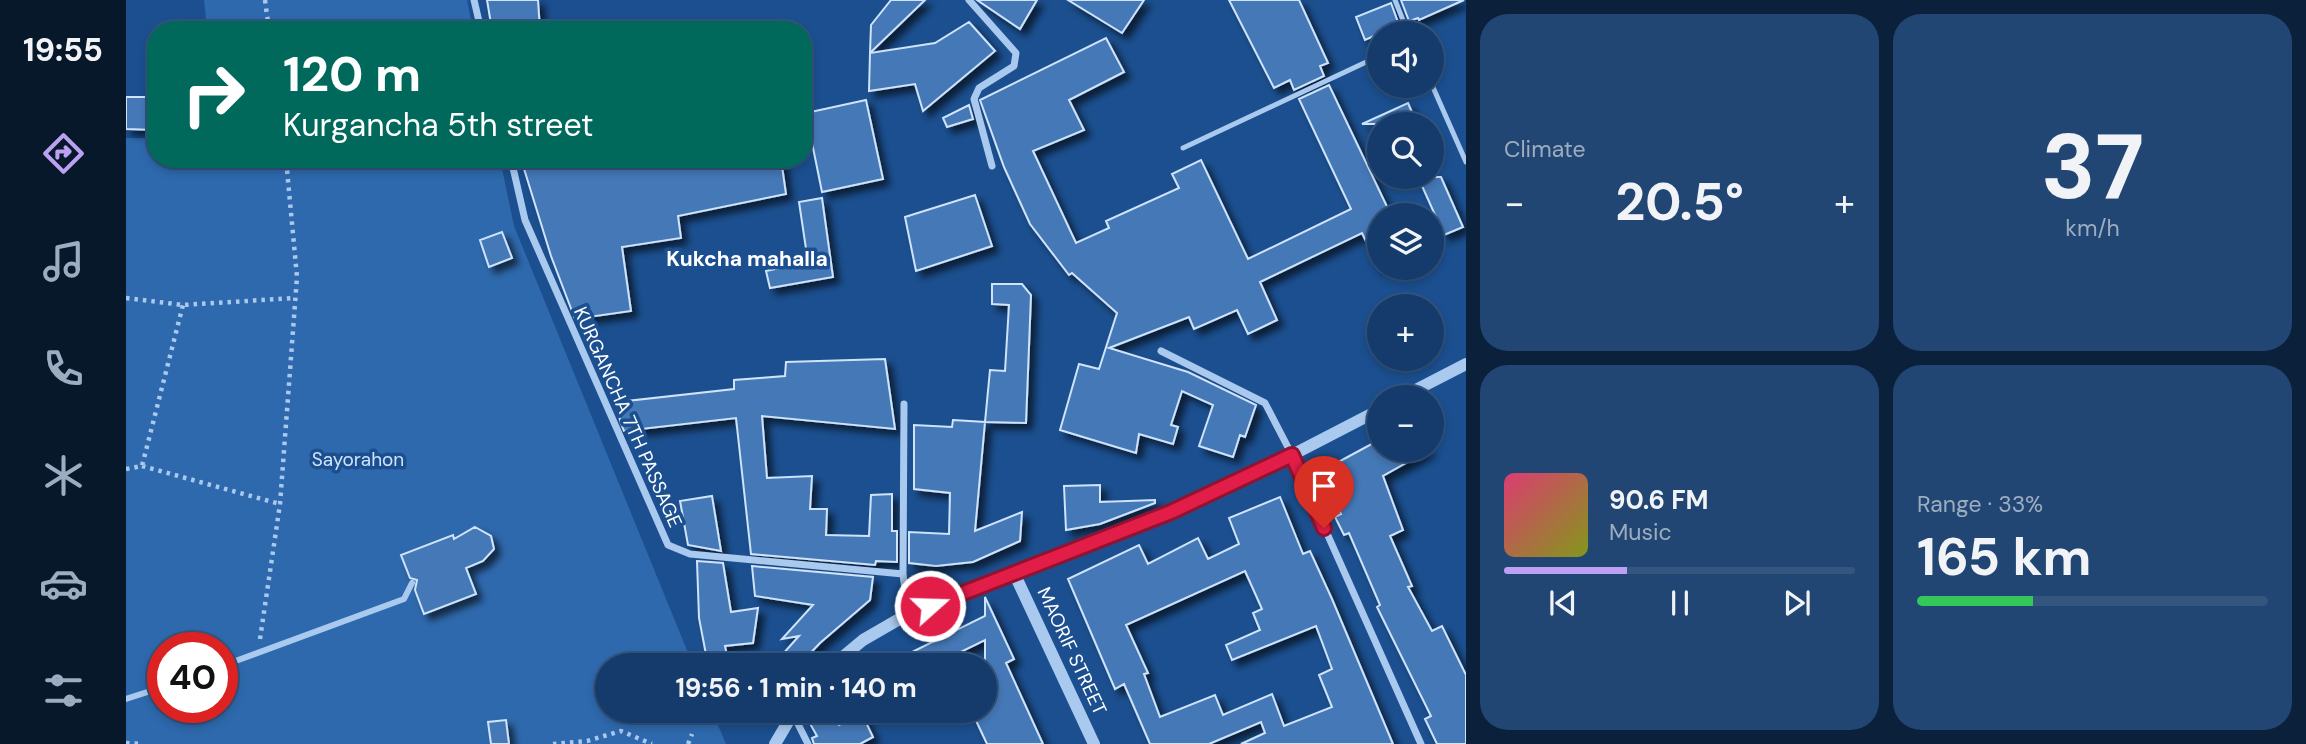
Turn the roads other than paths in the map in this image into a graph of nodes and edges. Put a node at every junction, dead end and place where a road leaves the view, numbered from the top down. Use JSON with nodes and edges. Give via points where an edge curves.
{"nodes":[{"id":1,"x":474,"y":0,"type":"edge"},
{"id":2,"x":969,"y":0,"type":"edge"},
{"id":3,"x":1395,"y":0,"type":"edge"},
{"id":4,"x":479,"y":21,"type":"edge"},
{"id":5,"x":1403,"y":21,"type":"edge"},
{"id":6,"x":1367,"y":62,"type":"edge"},
{"id":7,"x":1438,"y":98,"type":"edge"},
{"id":8,"x":1183,"y":148,"type":"dead end"},
{"id":9,"x":1466,"y":162,"type":"edge"},
{"id":10,"x":992,"y":166,"type":"dead end"},
{"id":11,"x":513,"y":168,"type":"edge"},
{"id":12,"x":1161,"y":351,"type":"dead end"},
{"id":13,"x":1466,"y":364,"type":"edge"},
{"id":14,"x":1425,"y":385,"type":"edge"},
{"id":15,"x":904,"y":404,"type":"dead end"},
{"id":16,"x":1367,"y":416,"type":"edge"},
{"id":17,"x":1292,"y":455,"type":"junction"},
{"id":18,"x":903,"y":574,"type":"junction"},
{"id":19,"x":1015,"y":575,"type":"junction"},
{"id":20,"x":412,"y":583,"type":"dead end"},
{"id":21,"x":908,"y":614,"type":"junction"},
{"id":22,"x":847,"y":653,"type":"edge"},
{"id":23,"x":238,"y":661,"type":"edge"},
{"id":24,"x":147,"y":692,"type":"edge"},
{"id":25,"x":126,"y":699,"type":"edge"},
{"id":26,"x":787,"y":723,"type":"edge"},
{"id":27,"x":799,"y":723,"type":"edge"},
{"id":28,"x":775,"y":744,"type":"edge"},
{"id":29,"x":808,"y":744,"type":"edge"},
{"id":30,"x":1094,"y":744,"type":"edge"},
{"id":31,"x":1421,"y":744,"type":"edge"}],
"edges":[{"from":1,"to":4,"type":"street"},
{"from":2,"to":10,"type":"street","via":[[1016,53],[1014,66],[979,88],[974,99]]},
{"from":3,"to":5,"type":"lane"},
{"from":6,"to":8,"type":"lane"},
{"from":7,"to":9,"type":"lane"},
{"from":11,"to":18,"type":"street","name":"KURGANCHA 7TH PASSAGE","via":[[525,220],[668,545],[690,554]]},
{"from":12,"to":17,"type":"street","via":[[1265,403]]},
{"from":13,"to":14,"type":"street"},
{"from":15,"to":18,"type":"street"},
{"from":16,"to":17,"type":"street"},
{"from":17,"to":19,"type":"street","via":[[1171,512]]},
{"from":17,"to":31,"type":"street"},
{"from":18,"to":21,"type":"street"},
{"from":19,"to":21,"type":"street"},
{"from":19,"to":30,"type":"street","name":"MAORIF STREET"},
{"from":20,"to":23,"type":"street","via":[[404,599]]},
{"from":21,"to":22,"type":"street"},
{"from":24,"to":25,"type":"street"},
{"from":26,"to":28,"type":"street"},
{"from":27,"to":29,"type":"street"}]}
